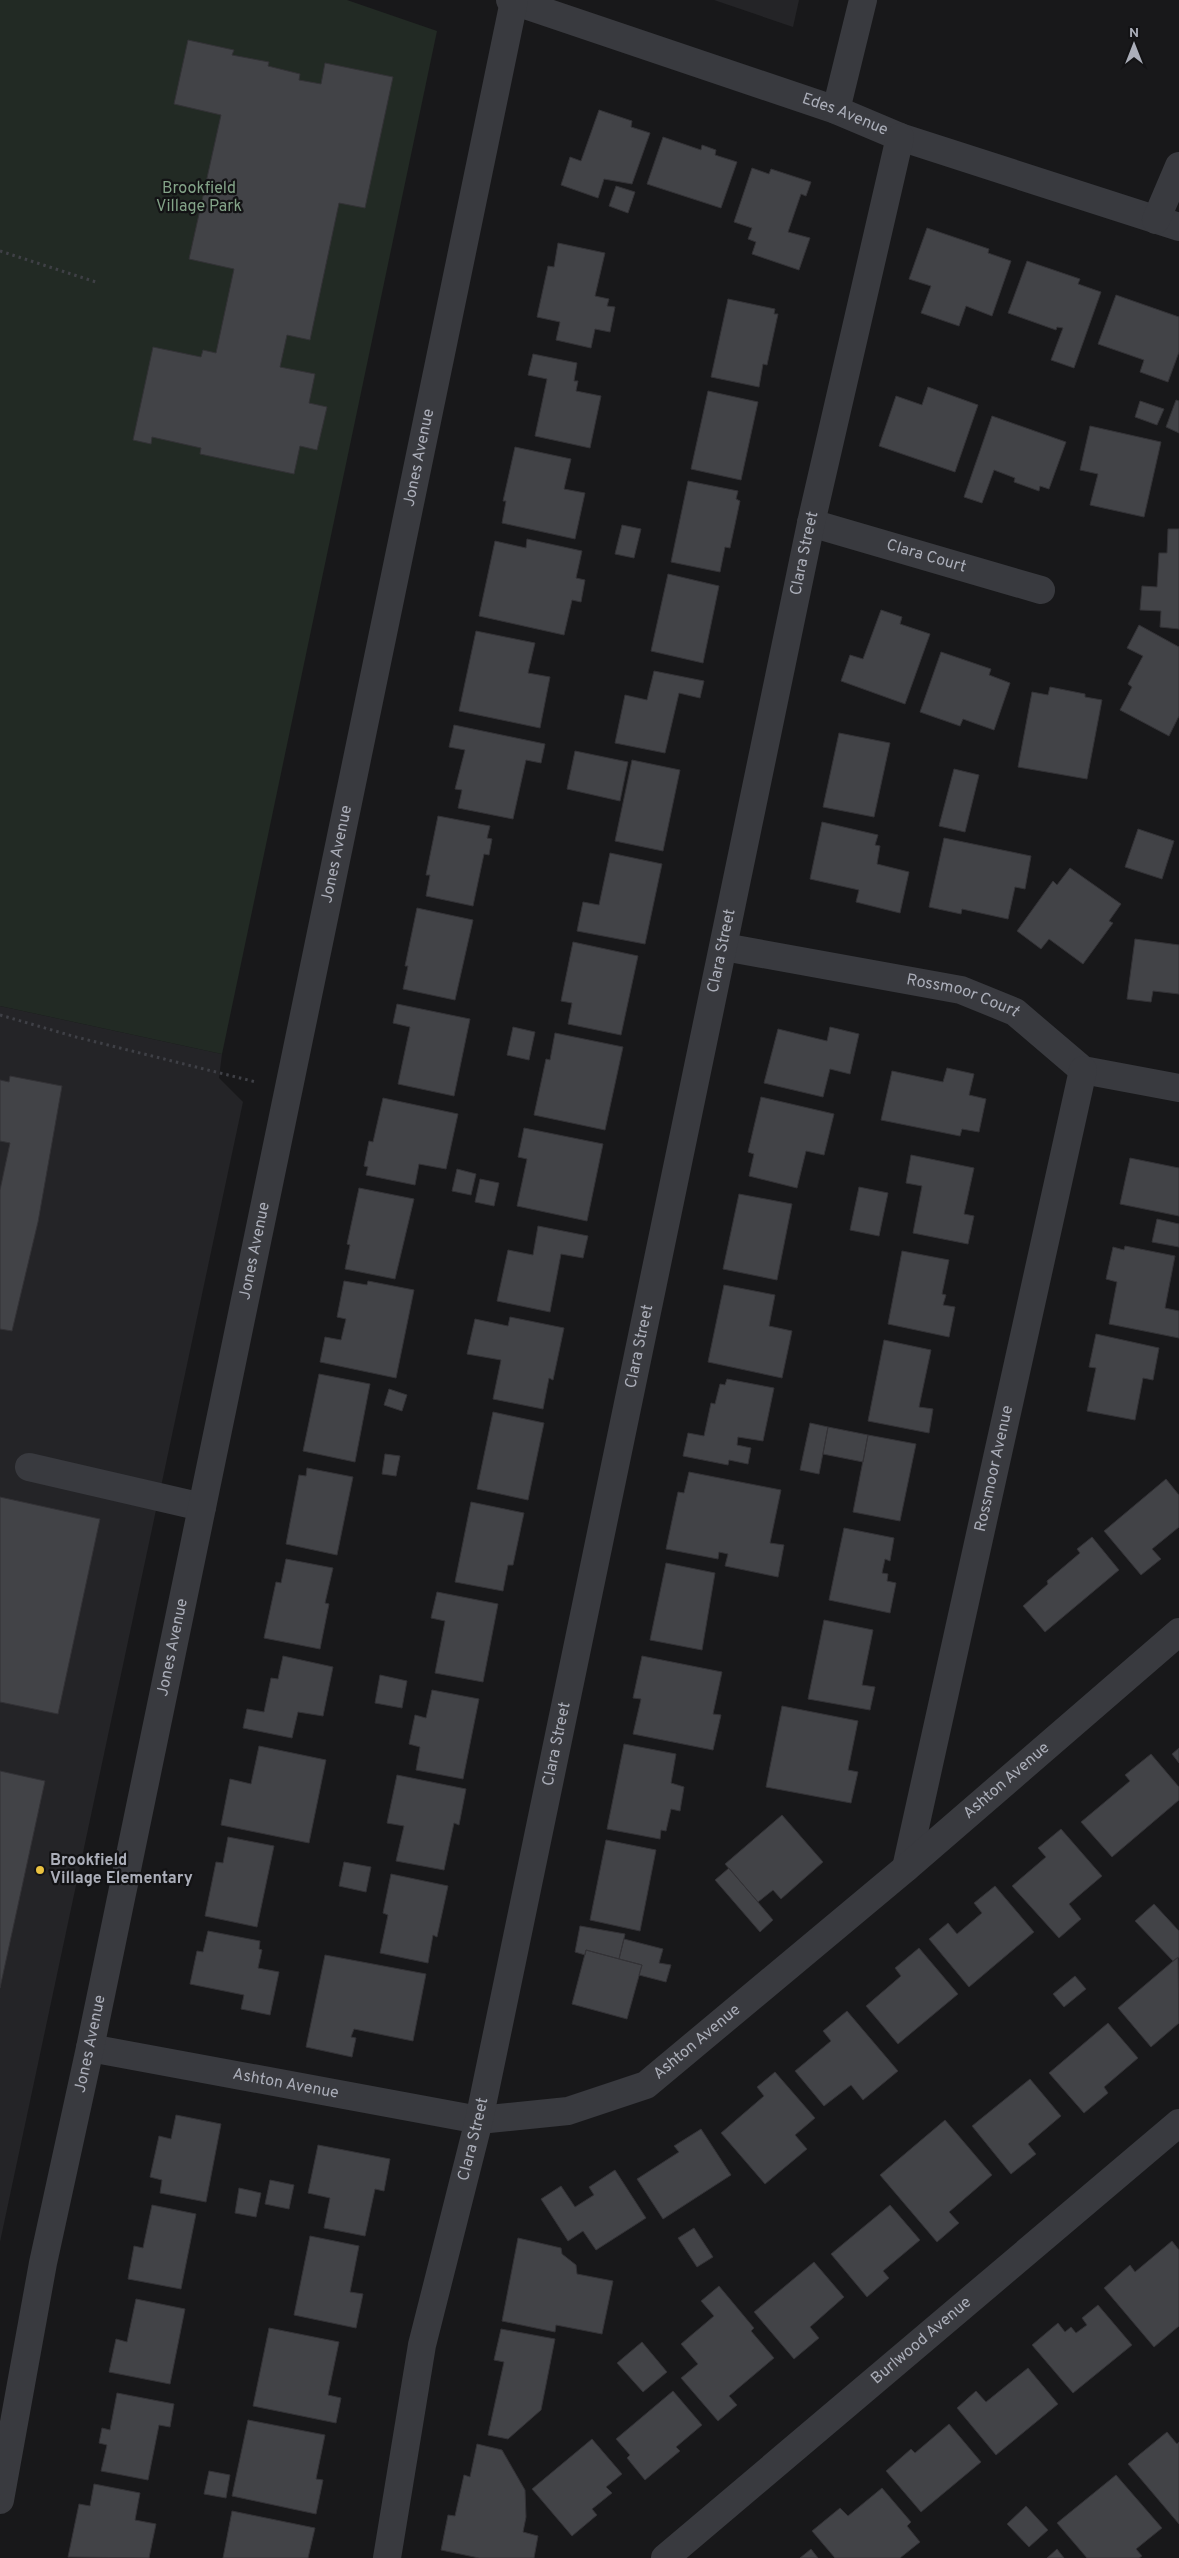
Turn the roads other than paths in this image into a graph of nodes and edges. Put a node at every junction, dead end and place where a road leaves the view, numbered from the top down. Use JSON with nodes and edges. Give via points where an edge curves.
{"nodes":[{"id":1,"x":863,"y":0,"type":"edge"},
{"id":2,"x":512,"y":1,"type":"edge"},
{"id":3,"x":836,"y":110,"type":"junction"},
{"id":4,"x":900,"y":137,"type":"junction"},
{"id":5,"x":1179,"y":166,"type":"edge"},
{"id":6,"x":1167,"y":223,"type":"edge"},
{"id":7,"x":811,"y":523,"type":"junction"},
{"id":8,"x":1041,"y":590,"type":"dead end"},
{"id":9,"x":724,"y":947,"type":"junction"},
{"id":10,"x":1083,"y":1070,"type":"junction"},
{"id":11,"x":1179,"y":1088,"type":"edge"},
{"id":12,"x":29,"y":1467,"type":"dead end"},
{"id":13,"x":202,"y":1507,"type":"junction"},
{"id":14,"x":1179,"y":1632,"type":"edge"},
{"id":15,"x":906,"y":1868,"type":"junction"},
{"id":16,"x":90,"y":2048,"type":"junction"},
{"id":17,"x":479,"y":2120,"type":"junction"},
{"id":18,"x":1179,"y":2123,"type":"edge"},
{"id":19,"x":0,"y":2500,"type":"edge"},
{"id":20,"x":386,"y":2558,"type":"edge"},
{"id":21,"x":665,"y":2558,"type":"edge"}],
"edges":[{"from":1,"to":3,"type":"street"},
{"from":2,"to":3,"type":"street","name":"Edes Avenue"},
{"from":2,"to":13,"type":"street","name":"Jones Avenue"},
{"from":3,"to":4,"type":"street","name":"Edes Avenue"},
{"from":4,"to":6,"type":"street","name":"Edes Avenue"},
{"from":4,"to":7,"type":"street","name":"Clara Street"},
{"from":5,"to":6,"type":"street"},
{"from":7,"to":8,"type":"street","name":"Clara Court"},
{"from":7,"to":9,"type":"street","name":"Clara Street"},
{"from":9,"to":10,"type":"street","name":"Rossmoor Court","via":[[961,990],[1015,1012]]},
{"from":9,"to":17,"type":"street","name":"Clara Street"},
{"from":10,"to":11,"type":"street","name":"Rossmoor Court"},
{"from":10,"to":15,"type":"street","name":"Rossmoor Avenue"},
{"from":12,"to":13,"type":"street"},
{"from":13,"to":16,"type":"street","name":"Jones Avenue"},
{"from":14,"to":15,"type":"street","name":"Ashton Avenue"},
{"from":15,"to":17,"type":"street","name":"Ashton Avenue","via":[[646,2084],[568,2111]]},
{"from":16,"to":17,"type":"street","name":"Ashton Avenue"},
{"from":16,"to":19,"type":"street","name":"Jones Avenue","via":[[43,2263]]},
{"from":17,"to":20,"type":"street","name":"Clara Street","via":[[422,2344]]},
{"from":18,"to":21,"type":"street","name":"Burlwood Avenue"}]}
